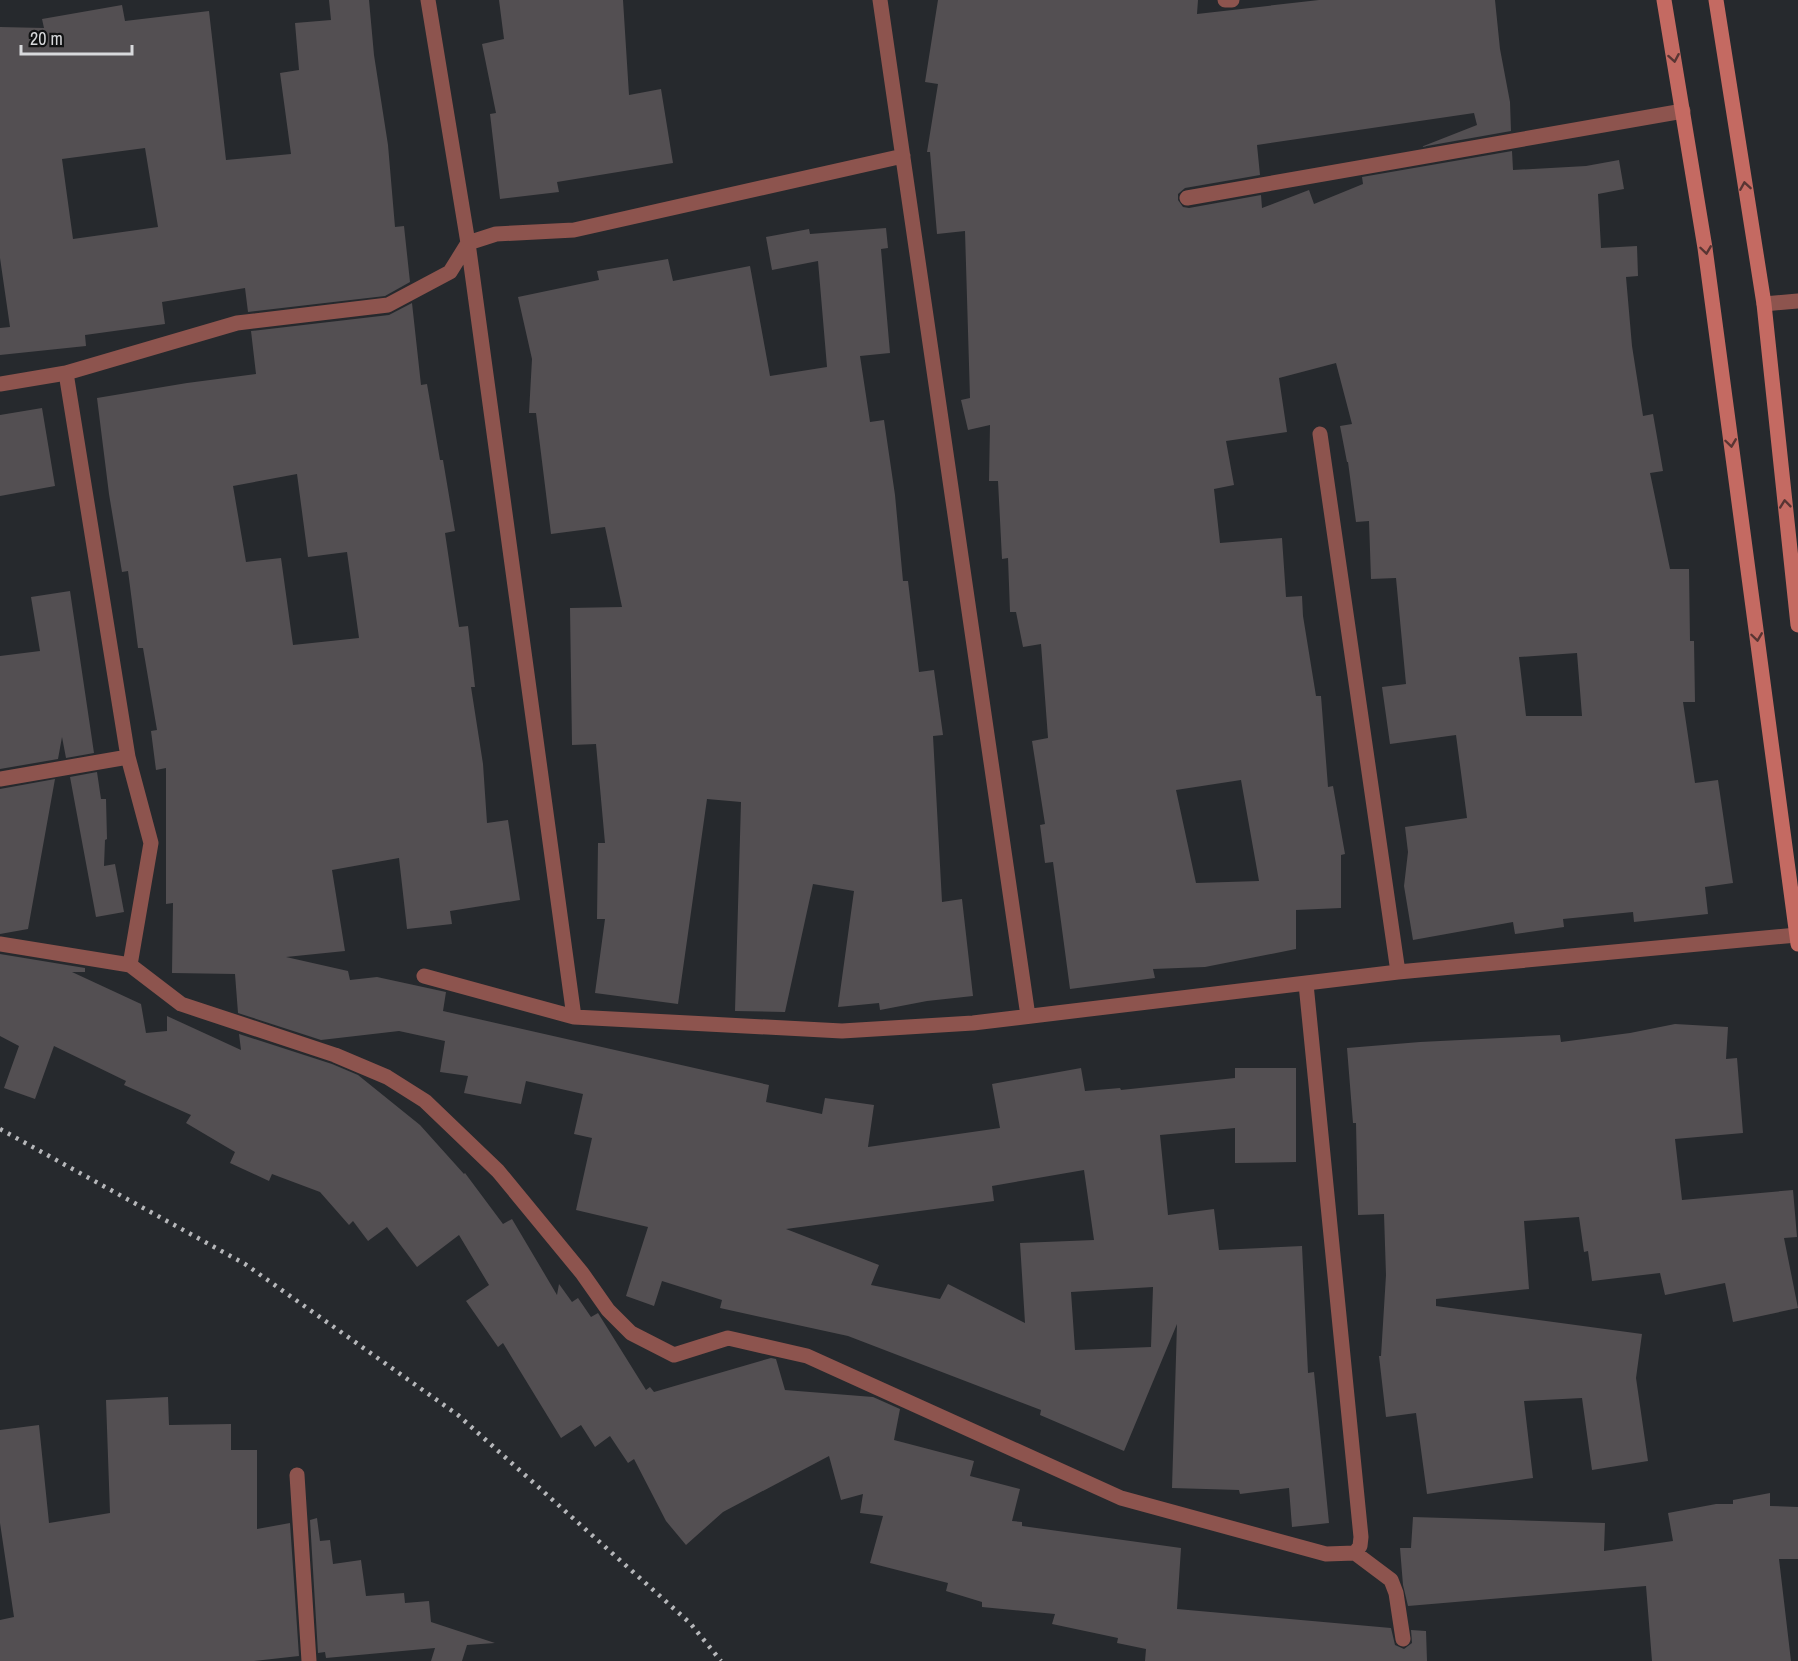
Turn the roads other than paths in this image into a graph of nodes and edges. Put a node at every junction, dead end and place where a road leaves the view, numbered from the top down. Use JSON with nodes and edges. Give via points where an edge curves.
{"nodes":[{"id":1,"x":428,"y":0,"type":"edge"},
{"id":2,"x":880,"y":0,"type":"edge"},
{"id":3,"x":1225,"y":0,"type":"edge"},
{"id":4,"x":1232,"y":0,"type":"edge"},
{"id":5,"x":1664,"y":0,"type":"edge"},
{"id":6,"x":1716,"y":0,"type":"edge"},
{"id":7,"x":1683,"y":111,"type":"junction"},
{"id":8,"x":903,"y":156,"type":"junction"},
{"id":9,"x":1187,"y":198,"type":"dead end"},
{"id":10,"x":468,"y":243,"type":"junction"},
{"id":11,"x":1798,"y":301,"type":"edge"},
{"id":12,"x":1764,"y":304,"type":"junction"},
{"id":13,"x":66,"y":373,"type":"junction"},
{"id":14,"x":0,"y":384,"type":"edge"},
{"id":15,"x":1320,"y":434,"type":"dead end"},
{"id":16,"x":1798,"y":625,"type":"edge"},
{"id":17,"x":128,"y":757,"type":"junction"},
{"id":18,"x":0,"y":779,"type":"edge"},
{"id":19,"x":1797,"y":940,"type":"edge"},
{"id":20,"x":0,"y":944,"type":"edge"},
{"id":21,"x":130,"y":965,"type":"junction"},
{"id":22,"x":1398,"y":972,"type":"junction"},
{"id":23,"x":424,"y":976,"type":"dead end"},
{"id":24,"x":1306,"y":984,"type":"junction"},
{"id":25,"x":1028,"y":1016,"type":"junction"},
{"id":26,"x":574,"y":1017,"type":"junction"},
{"id":27,"x":297,"y":1475,"type":"dead end"},
{"id":28,"x":1355,"y":1553,"type":"junction"},
{"id":29,"x":1403,"y":1640,"type":"dead end"},
{"id":30,"x":309,"y":1661,"type":"edge"}],
"edges":[{"from":1,"to":10,"type":"street"},
{"from":2,"to":8,"type":"street"},
{"from":3,"to":4,"type":"street"},
{"from":5,"to":7,"type":"street","one_way":true},
{"from":12,"to":6,"type":"street","one_way":true},
{"from":7,"to":9,"type":"street"},
{"from":7,"to":19,"type":"street","one_way":true,"via":[[1706,248]]},
{"from":8,"to":10,"type":"street","via":[[574,230],[496,234]]},
{"from":8,"to":25,"type":"street"},
{"from":10,"to":13,"type":"street","via":[[450,272],[388,305],[237,323]]},
{"from":10,"to":26,"type":"street"},
{"from":11,"to":12,"type":"street"},
{"from":16,"to":12,"type":"street","one_way":true},
{"from":13,"to":14,"type":"street"},
{"from":13,"to":17,"type":"street"},
{"from":15,"to":22,"type":"street"},
{"from":17,"to":18,"type":"street"},
{"from":17,"to":21,"type":"street","via":[[151,843]]},
{"from":19,"to":22,"type":"street"},
{"from":20,"to":21,"type":"street"},
{"from":21,"to":28,"type":"street","via":[[181,1004],[335,1055],[387,1077],[425,1101],[498,1171],[608,1310],[631,1333],[674,1354],[728,1338],[807,1356],[1121,1498],[1326,1554]]},
{"from":22,"to":24,"type":"street"},
{"from":23,"to":26,"type":"street"},
{"from":24,"to":25,"type":"street"},
{"from":24,"to":28,"type":"street","via":[[1361,1538]]},
{"from":25,"to":26,"type":"street","via":[[842,1031]]},
{"from":27,"to":30,"type":"street"},
{"from":28,"to":29,"type":"street","via":[[1391,1580]]}]}
